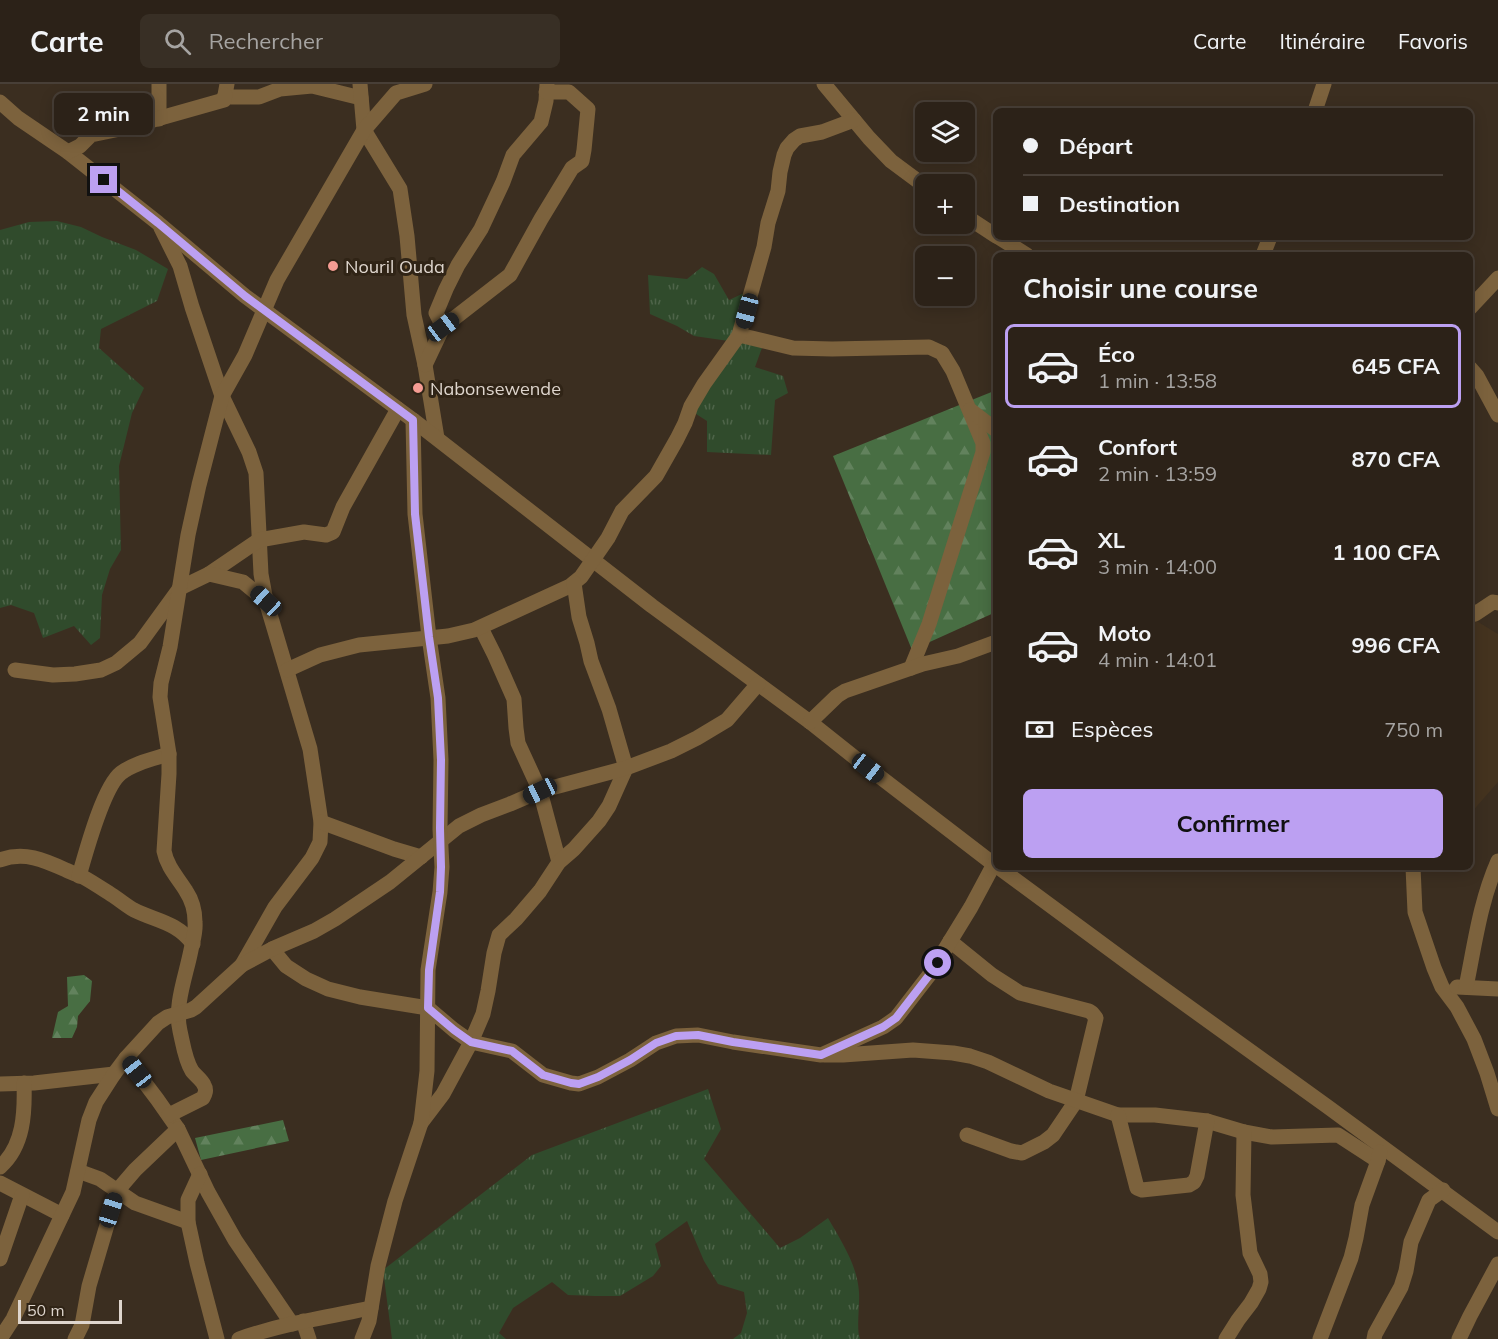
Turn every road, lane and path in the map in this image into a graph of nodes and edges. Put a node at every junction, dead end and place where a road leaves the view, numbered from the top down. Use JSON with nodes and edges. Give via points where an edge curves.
{"nodes":[{"id":1,"x":159,"y":84,"type":"edge"},
{"id":2,"x":425,"y":84,"type":"edge"},
{"id":3,"x":824,"y":84,"type":"edge"},
{"id":4,"x":1324,"y":84,"type":"edge"},
{"id":5,"x":547,"y":88,"type":"edge"},
{"id":6,"x":226,"y":89,"type":"edge"},
{"id":7,"x":360,"y":91,"type":"edge"},
{"id":8,"x":0,"y":102,"type":"edge"},
{"id":9,"x":1316,"y":108,"type":"edge"},
{"id":10,"x":159,"y":119,"type":"junction"},
{"id":11,"x":854,"y":120,"type":"junction"},
{"id":12,"x":364,"y":130,"type":"junction"},
{"id":13,"x":68,"y":152,"type":"junction"},
{"id":14,"x":915,"y":179,"type":"edge"},
{"id":15,"x":975,"y":222,"type":"edge"},
{"id":16,"x":158,"y":223,"type":"junction"},
{"id":17,"x":993,"y":233,"type":"edge"},
{"id":18,"x":1003,"y":240,"type":"edge"},
{"id":19,"x":1022,"y":252,"type":"edge"},
{"id":20,"x":1498,"y":278,"type":"edge"},
{"id":21,"x":1473,"y":303,"type":"edge"},
{"id":22,"x":264,"y":311,"type":"junction"},
{"id":23,"x":443,"y":327,"type":"junction"},
{"id":24,"x":739,"y":336,"type":"junction"},
{"id":25,"x":425,"y":365,"type":"junction"},
{"id":26,"x":1473,"y":371,"type":"edge"},
{"id":27,"x":222,"y":396,"type":"junction"},
{"id":28,"x":398,"y":409,"type":"junction"},
{"id":29,"x":969,"y":410,"type":"junction"},
{"id":30,"x":1498,"y":415,"type":"edge"},
{"id":31,"x":413,"y":420,"type":"junction"},
{"id":32,"x":993,"y":428,"type":"edge"},
{"id":33,"x":437,"y":438,"type":"junction"},
{"id":34,"x":259,"y":540,"type":"junction"},
{"id":35,"x":592,"y":560,"type":"junction"},
{"id":36,"x":209,"y":574,"type":"junction"},
{"id":37,"x":574,"y":583,"type":"junction"},
{"id":38,"x":180,"y":588,"type":"junction"},
{"id":39,"x":266,"y":601,"type":"junction"},
{"id":40,"x":1498,"y":603,"type":"edge"},
{"id":41,"x":1473,"y":612,"type":"edge"},
{"id":42,"x":481,"y":628,"type":"junction"},
{"id":43,"x":429,"y":637,"type":"junction"},
{"id":44,"x":993,"y":643,"type":"edge"},
{"id":45,"x":911,"y":668,"type":"junction"},
{"id":46,"x":15,"y":670,"type":"dead end"},
{"id":47,"x":287,"y":670,"type":"junction"},
{"id":48,"x":758,"y":684,"type":"junction"},
{"id":49,"x":810,"y":722,"type":"junction"},
{"id":50,"x":169,"y":754,"type":"junction"},
{"id":51,"x":626,"y":768,"type":"junction"},
{"id":52,"x":540,"y":791,"type":"junction"},
{"id":53,"x":321,"y":822,"type":"junction"},
{"id":54,"x":441,"y":841,"type":"junction"},
{"id":55,"x":422,"y":856,"type":"junction"},
{"id":56,"x":0,"y":860,"type":"edge"},
{"id":57,"x":1498,"y":861,"type":"edge"},
{"id":58,"x":559,"y":862,"type":"junction"},
{"id":59,"x":993,"y":863,"type":"edge"},
{"id":60,"x":993,"y":870,"type":"edge"},
{"id":61,"x":1003,"y":870,"type":"edge"},
{"id":62,"x":1413,"y":870,"type":"edge"},
{"id":63,"x":79,"y":876,"type":"junction"},
{"id":64,"x":950,"y":941,"type":"junction"},
{"id":65,"x":193,"y":944,"type":"junction"},
{"id":66,"x":272,"y":949,"type":"junction"},
{"id":67,"x":242,"y":965,"type":"junction"},
{"id":68,"x":1442,"y":987,"type":"junction"},
{"id":69,"x":1466,"y":987,"type":"junction"},
{"id":70,"x":1498,"y":989,"type":"edge"},
{"id":71,"x":428,"y":1008,"type":"junction"},
{"id":72,"x":178,"y":1013,"type":"junction"},
{"id":73,"x":471,"y":1042,"type":"junction"},
{"id":74,"x":821,"y":1055,"type":"junction"},
{"id":75,"x":126,"y":1059,"type":"junction"},
{"id":76,"x":114,"y":1074,"type":"junction"},
{"id":77,"x":24,"y":1083,"type":"junction"},
{"id":78,"x":0,"y":1084,"type":"edge"},
{"id":79,"x":1076,"y":1101,"type":"junction"},
{"id":80,"x":1498,"y":1109,"type":"edge"},
{"id":81,"x":169,"y":1115,"type":"junction"},
{"id":82,"x":1118,"y":1115,"type":"junction"},
{"id":83,"x":1207,"y":1121,"type":"junction"},
{"id":84,"x":421,"y":1123,"type":"junction"},
{"id":85,"x":178,"y":1129,"type":"junction"},
{"id":86,"x":1244,"y":1132,"type":"junction"},
{"id":87,"x":967,"y":1135,"type":"dead end"},
{"id":88,"x":1380,"y":1154,"type":"junction"},
{"id":89,"x":0,"y":1167,"type":"edge"},
{"id":90,"x":78,"y":1171,"type":"junction"},
{"id":91,"x":200,"y":1174,"type":"junction"},
{"id":92,"x":0,"y":1183,"type":"edge"},
{"id":93,"x":117,"y":1191,"type":"junction"},
{"id":94,"x":1443,"y":1191,"type":"junction"},
{"id":95,"x":22,"y":1195,"type":"junction"},
{"id":96,"x":62,"y":1215,"type":"junction"},
{"id":97,"x":188,"y":1222,"type":"junction"},
{"id":98,"x":1498,"y":1232,"type":"edge"},
{"id":99,"x":0,"y":1259,"type":"edge"},
{"id":100,"x":1498,"y":1264,"type":"edge"},
{"id":101,"x":371,"y":1308,"type":"junction"},
{"id":102,"x":298,"y":1322,"type":"junction"},
{"id":103,"x":3,"y":1339,"type":"edge"},
{"id":104,"x":75,"y":1339,"type":"edge"},
{"id":105,"x":217,"y":1339,"type":"edge"},
{"id":106,"x":239,"y":1339,"type":"edge"},
{"id":107,"x":309,"y":1339,"type":"edge"},
{"id":108,"x":362,"y":1339,"type":"edge"},
{"id":109,"x":1226,"y":1339,"type":"edge"},
{"id":110,"x":1320,"y":1339,"type":"edge"},
{"id":111,"x":1374,"y":1339,"type":"edge"},
{"id":112,"x":1459,"y":1339,"type":"edge"}],
"edges":[{"from":1,"to":10,"type":"street"},
{"from":2,"to":12,"type":"street","via":[[396,93]]},
{"from":3,"to":11,"type":"street"},
{"from":4,"to":9,"type":"street"},
{"from":5,"to":23,"type":"street","via":[[541,122],[513,155],[481,228],[446,289],[436,313]]},
{"from":5,"to":23,"type":"street","via":[[569,92],[588,109],[582,161],[572,168],[510,275]]},
{"from":6,"to":7,"type":"street","via":[[232,97],[259,97],[280,89],[312,86]]},
{"from":6,"to":10,"type":"street","via":[[224,100]]},
{"from":7,"to":12,"type":"street"},
{"from":8,"to":13,"type":"street"},
{"from":10,"to":13,"type":"street","via":[[91,135]]},
{"from":11,"to":14,"type":"street","via":[[891,161]]},
{"from":11,"to":24,"type":"street","via":[[800,136],[786,150]]},
{"from":12,"to":22,"type":"street","via":[[277,280]]},
{"from":12,"to":25,"type":"street","via":[[400,189],[414,315]]},
{"from":13,"to":16,"type":"street"},
{"from":15,"to":17,"type":"street"},
{"from":16,"to":22,"type":"street"},
{"from":16,"to":27,"type":"street","via":[[180,266]]},
{"from":18,"to":19,"type":"street"},
{"from":20,"to":21,"type":"street"},
{"from":22,"to":27,"type":"street"},
{"from":22,"to":28,"type":"street"},
{"from":23,"to":25,"type":"street"},
{"from":24,"to":29,"type":"street","via":[[793,348],[929,346],[942,353]]},
{"from":24,"to":35,"type":"street","via":[[704,384],[656,476],[622,511]]},
{"from":25,"to":33,"type":"street"},
{"from":26,"to":30,"type":"street"},
{"from":27,"to":34,"type":"street","via":[[256,473]]},
{"from":27,"to":38,"type":"street","via":[[188,535]]},
{"from":28,"to":31,"type":"street"},
{"from":28,"to":34,"type":"street","via":[[333,532],[304,532]]},
{"from":29,"to":32,"type":"street"},
{"from":29,"to":45,"type":"street","via":[[984,452]]},
{"from":31,"to":33,"type":"street"},
{"from":31,"to":43,"type":"street","via":[[415,514]]},
{"from":33,"to":35,"type":"street"},
{"from":34,"to":36,"type":"street"},
{"from":34,"to":39,"type":"street"},
{"from":35,"to":37,"type":"street"},
{"from":35,"to":48,"type":"street"},
{"from":36,"to":38,"type":"street"},
{"from":36,"to":39,"type":"street","via":[[243,582]]},
{"from":37,"to":42,"type":"street"},
{"from":37,"to":51,"type":"street","via":[[591,661]]},
{"from":38,"to":46,"type":"street","via":[[140,643],[116,663],[82,674]]},
{"from":38,"to":50,"type":"street","via":[[160,697]]},
{"from":39,"to":47,"type":"street"},
{"from":40,"to":41,"type":"street"},
{"from":42,"to":43,"type":"street"},
{"from":42,"to":52,"type":"street","via":[[514,699],[518,743]]},
{"from":43,"to":47,"type":"street","via":[[344,648]]},
{"from":43,"to":54,"type":"street","via":[[438,708]]},
{"from":44,"to":45,"type":"street"},
{"from":45,"to":49,"type":"street","via":[[837,696]]},
{"from":47,"to":53,"type":"street","via":[[310,749]]},
{"from":48,"to":49,"type":"street"},
{"from":48,"to":51,"type":"street","via":[[727,720],[671,752]]},
{"from":49,"to":59,"type":"street"},
{"from":50,"to":63,"type":"street","via":[[123,771],[117,777],[101,807]]},
{"from":50,"to":65,"type":"street","via":[[165,859],[192,906],[196,926]]},
{"from":51,"to":52,"type":"street"},
{"from":51,"to":58,"type":"street","via":[[599,821]]},
{"from":52,"to":54,"type":"street","via":[[459,826]]},
{"from":52,"to":58,"type":"street"},
{"from":53,"to":55,"type":"street"},
{"from":53,"to":67,"type":"street","via":[[320,842],[312,858],[275,907]]},
{"from":54,"to":55,"type":"street"},
{"from":54,"to":71,"type":"street"},
{"from":55,"to":66,"type":"street","via":[[335,920]]},
{"from":56,"to":63,"type":"street","via":[[33,857]]},
{"from":57,"to":69,"type":"street","via":[[1489,879]]},
{"from":58,"to":73,"type":"street","via":[[540,891],[499,935],[483,1014]]},
{"from":60,"to":64,"type":"street"},
{"from":61,"to":88,"type":"street"},
{"from":62,"to":68,"type":"street","via":[[1415,912]]},
{"from":63,"to":65,"type":"street","via":[[136,911],[176,928]]},
{"from":64,"to":74,"type":"street","via":[[896,1018]]},
{"from":64,"to":79,"type":"street","via":[[1020,993],[1095,1015]]},
{"from":65,"to":72,"type":"street"},
{"from":66,"to":67,"type":"street"},
{"from":66,"to":71,"type":"street","via":[[286,966],[328,989]]},
{"from":67,"to":72,"type":"street","via":[[196,1007]]},
{"from":68,"to":69,"type":"street"},
{"from":68,"to":80,"type":"street","via":[[1458,1007],[1470,1032]]},
{"from":69,"to":70,"type":"street"},
{"from":71,"to":73,"type":"street"},
{"from":71,"to":84,"type":"street"},
{"from":72,"to":75,"type":"street","via":[[158,1023]]},
{"from":72,"to":81,"type":"street","via":[[190,1068],[203,1083],[205,1093],[203,1098]]},
{"from":73,"to":74,"type":"street","via":[[512,1051],[543,1075],[579,1084],[676,1036],[698,1035]]},
{"from":73,"to":84,"type":"street","via":[[443,1094]]},
{"from":74,"to":79,"type":"street","via":[[913,1050],[970,1056]]},
{"from":75,"to":76,"type":"street"},
{"from":75,"to":81,"type":"street"},
{"from":76,"to":77,"type":"street"},
{"from":76,"to":90,"type":"street","via":[[89,1120]]},
{"from":77,"to":78,"type":"street"},
{"from":77,"to":89,"type":"street","via":[[22,1128],[15,1149]]},
{"from":79,"to":82,"type":"street"},
{"from":79,"to":87,"type":"street","via":[[1053,1135],[1022,1153]]},
{"from":81,"to":85,"type":"street"},
{"from":82,"to":83,"type":"street"},
{"from":82,"to":83,"type":"street","via":[[1137,1188],[1142,1190],[1194,1182]]},
{"from":83,"to":86,"type":"street"},
{"from":84,"to":101,"type":"street","via":[[395,1202]]},
{"from":85,"to":91,"type":"street"},
{"from":85,"to":93,"type":"street"},
{"from":86,"to":88,"type":"street","via":[[1272,1137],[1338,1135]]},
{"from":86,"to":109,"type":"street","via":[[1243,1195],[1250,1253],[1261,1282]]},
{"from":88,"to":94,"type":"street"},
{"from":88,"to":110,"type":"street","via":[[1362,1205],[1354,1247]]},
{"from":90,"to":93,"type":"street"},
{"from":90,"to":96,"type":"street"},
{"from":91,"to":97,"type":"street","via":[[188,1200]]},
{"from":91,"to":102,"type":"street","via":[[235,1240]]},
{"from":92,"to":95,"type":"street"},
{"from":93,"to":97,"type":"street","via":[[135,1203]]},
{"from":93,"to":104,"type":"street"},
{"from":94,"to":98,"type":"street"},
{"from":94,"to":111,"type":"street","via":[[1429,1200],[1408,1252],[1401,1287]]},
{"from":95,"to":96,"type":"street"},
{"from":95,"to":99,"type":"street"},
{"from":96,"to":103,"type":"street"},
{"from":97,"to":105,"type":"street"},
{"from":100,"to":112,"type":"street"},
{"from":101,"to":102,"type":"street"},
{"from":101,"to":108,"type":"street"},
{"from":102,"to":106,"type":"street"},
{"from":102,"to":107,"type":"street"}]}
